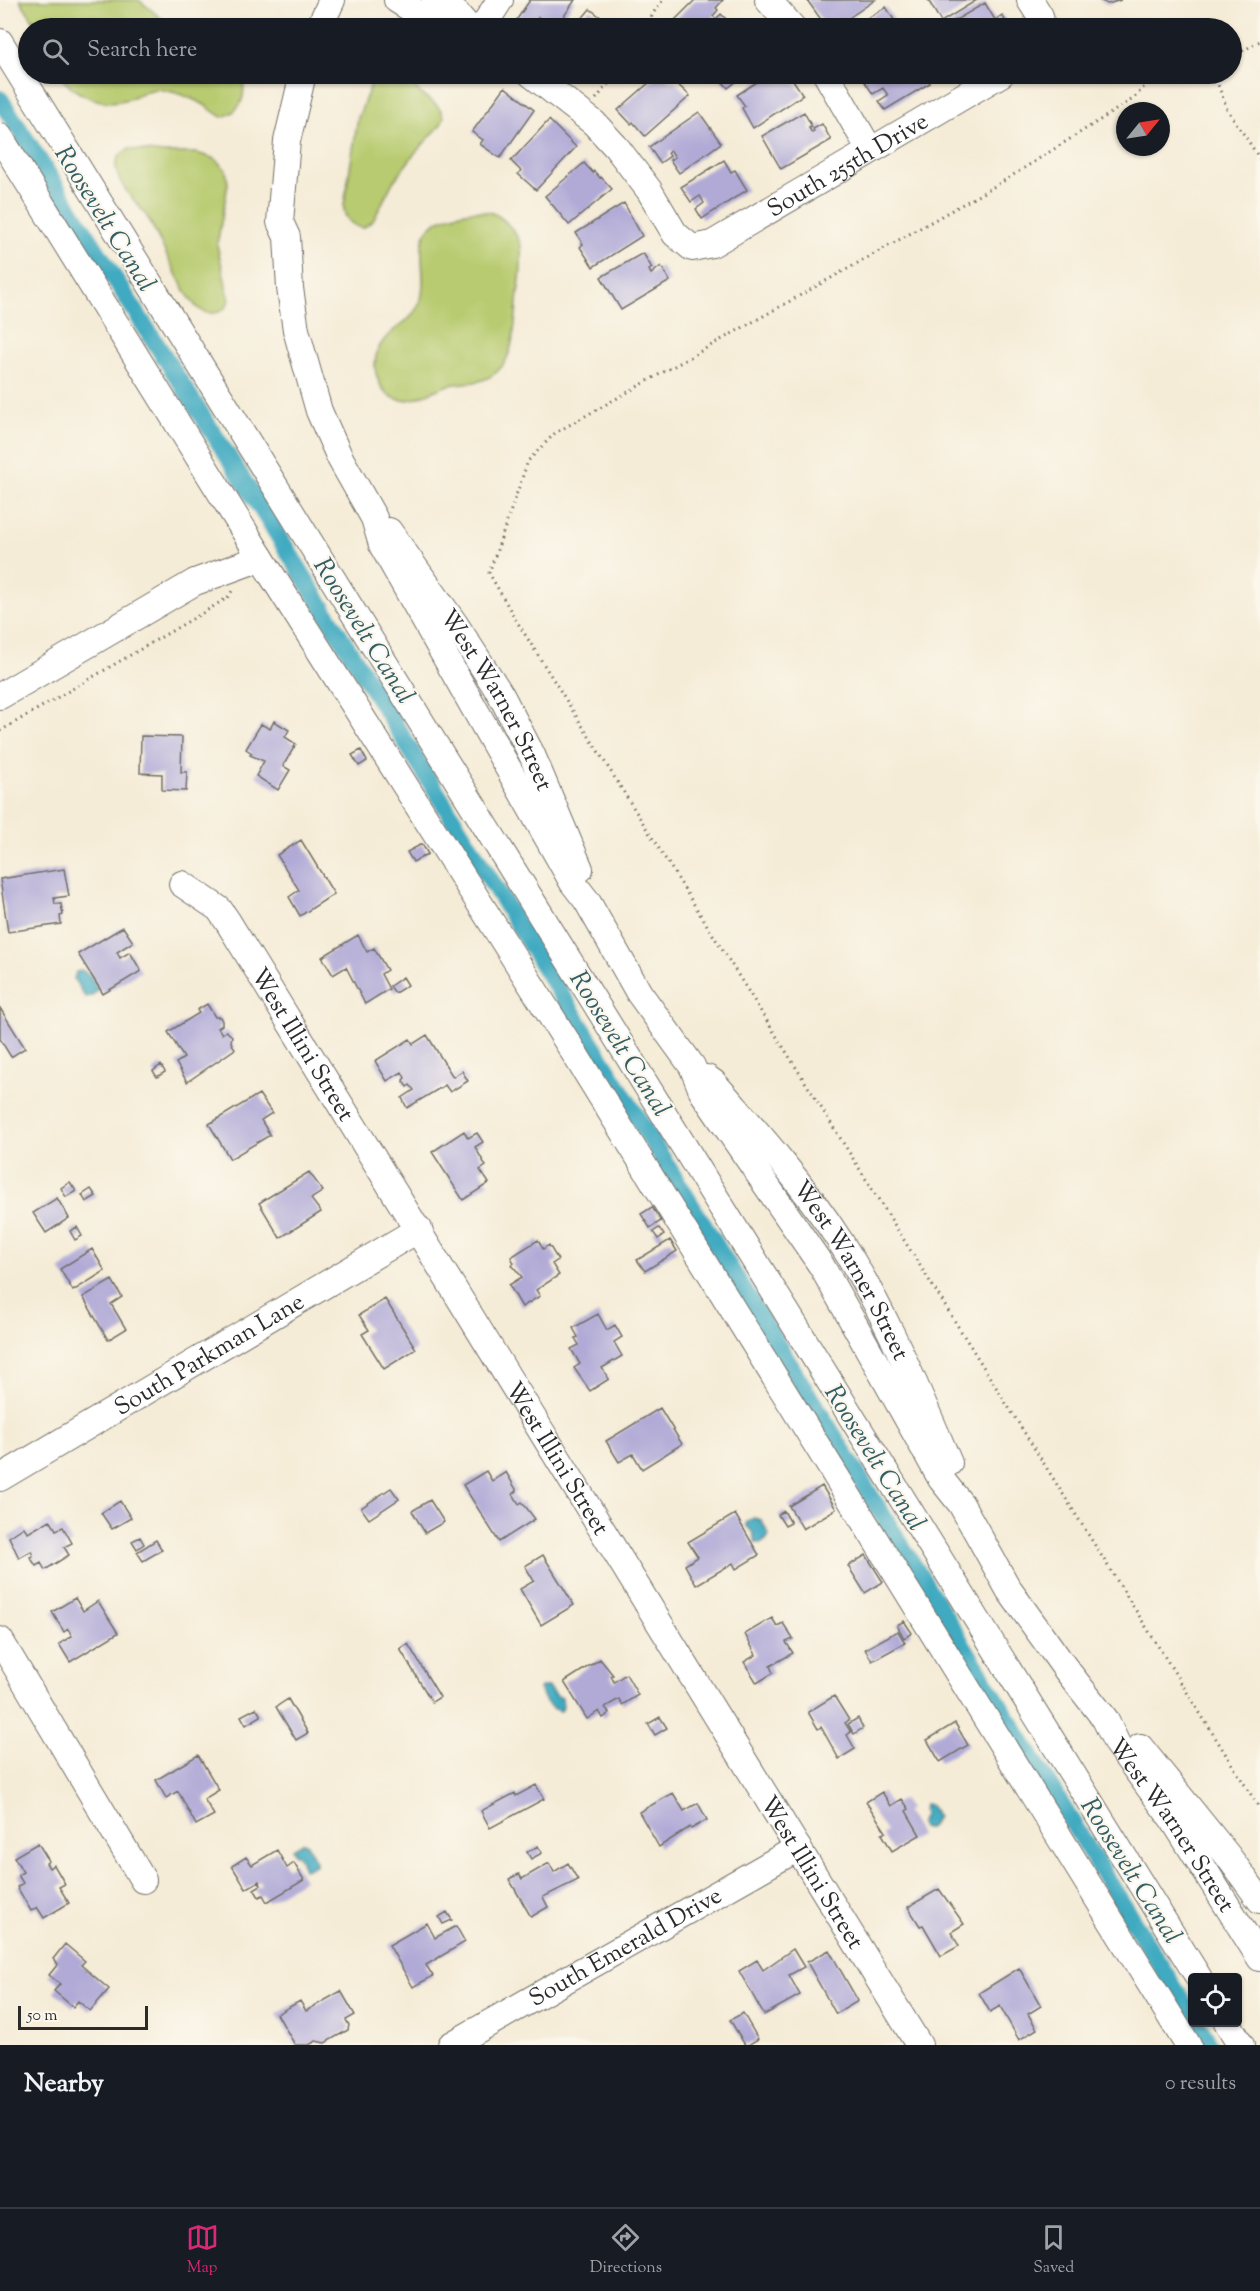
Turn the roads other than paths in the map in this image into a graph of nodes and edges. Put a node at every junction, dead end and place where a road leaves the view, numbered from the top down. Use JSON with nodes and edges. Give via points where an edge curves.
{"nodes":[{"id":1,"x":332,"y":0,"type":"edge"},
{"id":2,"x":351,"y":0,"type":"edge"},
{"id":3,"x":397,"y":0,"type":"edge"},
{"id":4,"x":435,"y":0,"type":"edge"},
{"id":5,"x":500,"y":0,"type":"edge"},
{"id":6,"x":768,"y":0,"type":"edge"},
{"id":7,"x":1030,"y":0,"type":"edge"},
{"id":8,"x":324,"y":18,"type":"edge"},
{"id":9,"x":343,"y":18,"type":"edge"},
{"id":10,"x":426,"y":18,"type":"edge"},
{"id":11,"x":460,"y":18,"type":"edge"},
{"id":12,"x":488,"y":18,"type":"edge"},
{"id":13,"x":784,"y":18,"type":"edge"},
{"id":14,"x":1040,"y":18,"type":"edge"},
{"id":15,"x":0,"y":42,"type":"edge"},
{"id":16,"x":18,"y":71,"type":"edge"},
{"id":17,"x":26,"y":84,"type":"edge"},
{"id":18,"x":300,"y":84,"type":"edge"},
{"id":19,"x":317,"y":84,"type":"edge"},
{"id":20,"x":544,"y":84,"type":"edge"},
{"id":21,"x":832,"y":84,"type":"edge"},
{"id":22,"x":983,"y":84,"type":"edge"},
{"id":23,"x":0,"y":137,"type":"edge"},
{"id":24,"x":870,"y":150,"type":"junction"},
{"id":25,"x":287,"y":237,"type":"junction"},
{"id":26,"x":261,"y":558,"type":"junction"},
{"id":27,"x":0,"y":696,"type":"edge"},
{"id":28,"x":182,"y":884,"type":"dead end"},
{"id":29,"x":419,"y":1229,"type":"junction"},
{"id":30,"x":0,"y":1478,"type":"edge"},
{"id":31,"x":0,"y":1640,"type":"edge"},
{"id":32,"x":1105,"y":1719,"type":"junction"},
{"id":33,"x":798,"y":1848,"type":"junction"},
{"id":34,"x":143,"y":1880,"type":"dead end"},
{"id":35,"x":1260,"y":1900,"type":"edge"},
{"id":36,"x":1260,"y":1958,"type":"edge"},
{"id":37,"x":1197,"y":1973,"type":"edge"},
{"id":38,"x":1230,"y":2027,"type":"edge"},
{"id":39,"x":452,"y":2045,"type":"edge"},
{"id":40,"x":919,"y":2045,"type":"edge"},
{"id":41,"x":1188,"y":2045,"type":"edge"},
{"id":42,"x":1241,"y":2045,"type":"edge"}],
"edges":[{"from":1,"to":8,"type":"street"},
{"from":2,"to":9,"type":"street"},
{"from":3,"to":10,"type":"street"},
{"from":4,"to":11,"type":"street"},
{"from":5,"to":12,"type":"street"},
{"from":6,"to":13,"type":"street"},
{"from":7,"to":14,"type":"street"},
{"from":15,"to":16,"type":"street"},
{"from":17,"to":37,"type":"street"},
{"from":18,"to":25,"type":"street","name":"West Warner Street","via":[[283,166],[280,222]]},
{"from":19,"to":25,"type":"street","name":"West Warner Street","via":[[305,126],[294,222]]},
{"from":20,"to":24,"type":"street","name":"South 255th Drive","via":[[594,123],[617,148],[649,190],[675,234],[692,248],[712,244]]},
{"from":21,"to":24,"type":"street"},
{"from":22,"to":24,"type":"street","name":"South 255th Drive"},
{"from":23,"to":26,"type":"street"},
{"from":25,"to":32,"type":"street","name":"West Warner Street","via":[[296,330],[312,387],[340,458],[374,518],[392,534],[501,694],[563,826],[581,872],[587,901],[639,993],[692,1066],[703,1093],[821,1265],[941,1479],[961,1504],[1009,1590]]},
{"from":26,"to":27,"type":"street","via":[[195,582]]},
{"from":26,"to":41,"type":"street","via":[[568,1043]]},
{"from":28,"to":29,"type":"street","name":"West Illini Street","via":[[219,909],[228,922]]},
{"from":29,"to":30,"type":"street","name":"South Parkman Lane"},
{"from":29,"to":33,"type":"street","name":"West Illini Street"},
{"from":31,"to":34,"type":"street"},
{"from":32,"to":35,"type":"street","name":"West Warner Street","via":[[1128,1733]]},
{"from":32,"to":36,"type":"street","name":"West Warner Street","via":[[1117,1744],[1174,1821]]},
{"from":33,"to":39,"type":"street","name":"South Emerald Drive"},
{"from":33,"to":40,"type":"street","name":"West Illini Street"},
{"from":38,"to":42,"type":"street"}]}
